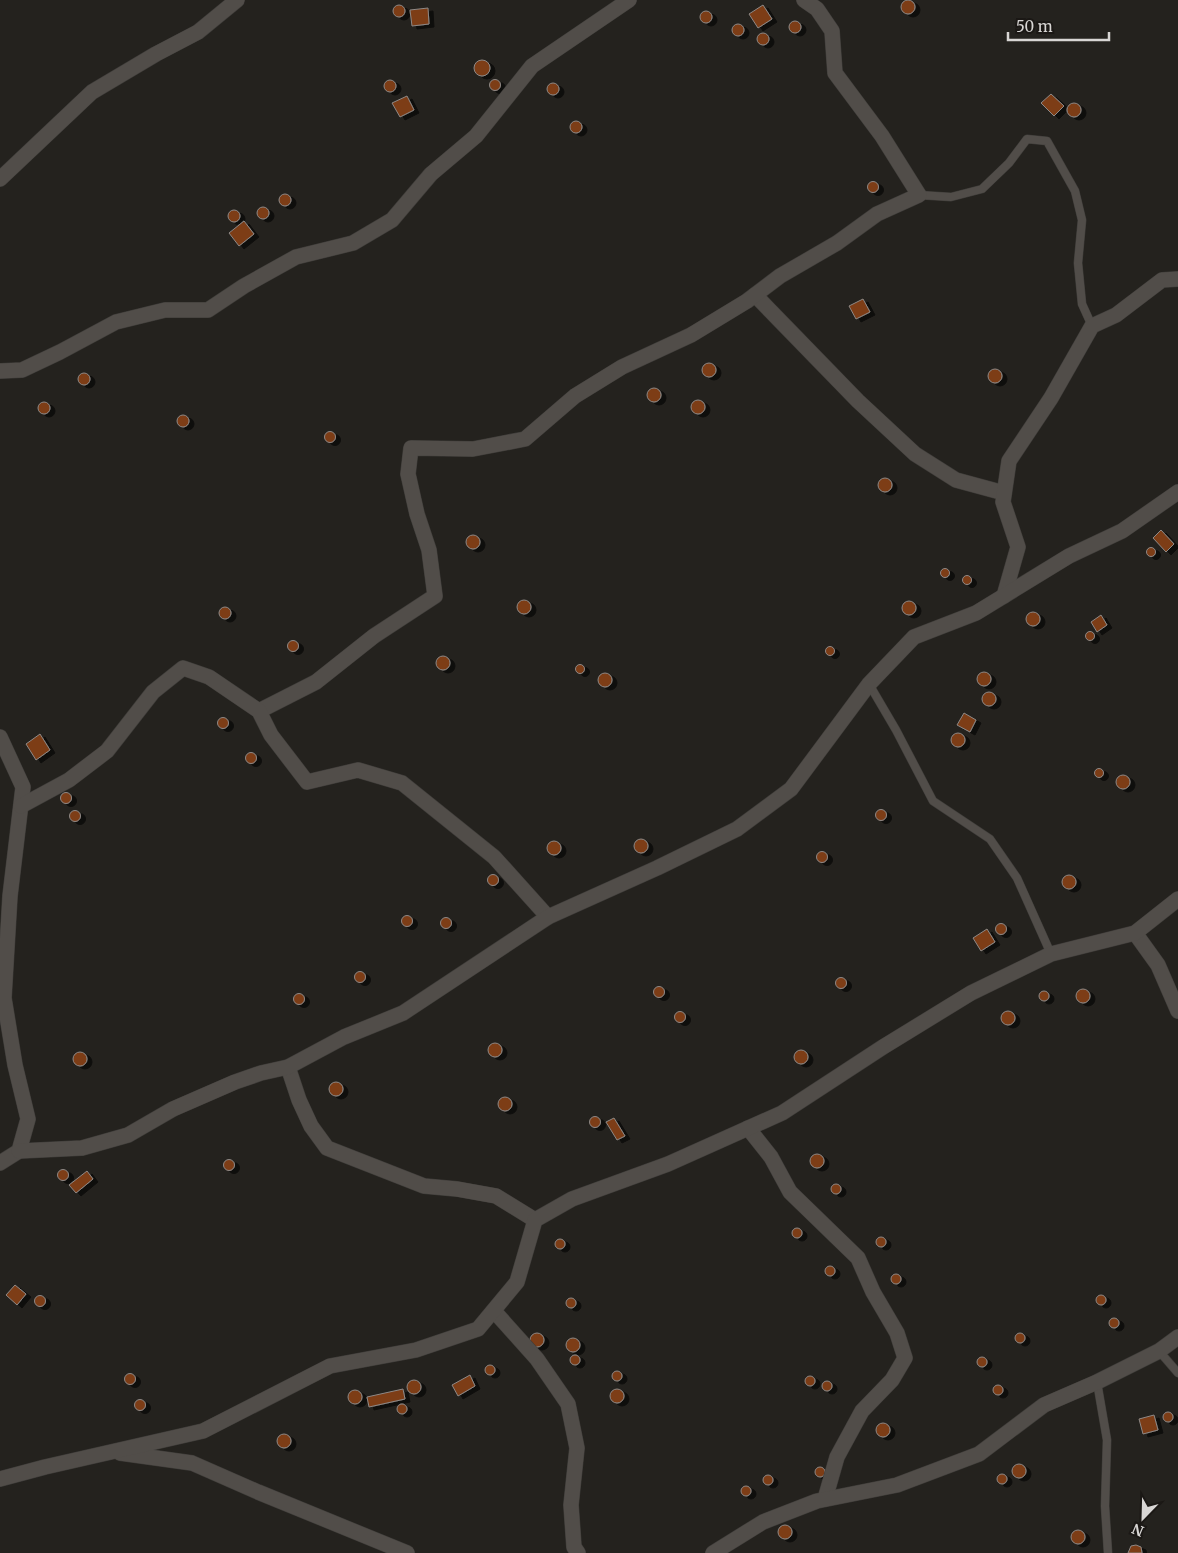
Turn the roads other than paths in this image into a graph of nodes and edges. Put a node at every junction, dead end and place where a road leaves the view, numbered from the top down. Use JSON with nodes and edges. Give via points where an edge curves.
{"nodes":[{"id":1,"x":237,"y":0,"type":"edge"},
{"id":2,"x":629,"y":0,"type":"edge"},
{"id":3,"x":804,"y":0,"type":"edge"},
{"id":4,"x":0,"y":179,"type":"edge"},
{"id":5,"x":919,"y":195,"type":"junction"},
{"id":6,"x":1178,"y":279,"type":"edge"},
{"id":7,"x":755,"y":295,"type":"junction"},
{"id":8,"x":1092,"y":326,"type":"junction"},
{"id":9,"x":0,"y":371,"type":"edge"},
{"id":10,"x":1178,"y":492,"type":"edge"},
{"id":11,"x":1004,"y":493,"type":"junction"},
{"id":12,"x":1004,"y":596,"type":"junction"},
{"id":13,"x":869,"y":684,"type":"junction"},
{"id":14,"x":259,"y":711,"type":"junction"},
{"id":15,"x":0,"y":737,"type":"edge"},
{"id":16,"x":21,"y":806,"type":"junction"},
{"id":17,"x":1178,"y":899,"type":"edge"},
{"id":18,"x":548,"y":916,"type":"junction"},
{"id":19,"x":4,"y":926,"type":"edge"},
{"id":20,"x":1135,"y":933,"type":"junction"},
{"id":21,"x":1051,"y":954,"type":"junction"},
{"id":22,"x":1178,"y":1011,"type":"edge"},
{"id":23,"x":288,"y":1067,"type":"junction"},
{"id":24,"x":748,"y":1128,"type":"junction"},
{"id":25,"x":19,"y":1151,"type":"junction"},
{"id":26,"x":0,"y":1164,"type":"edge"},
{"id":27,"x":535,"y":1220,"type":"junction"},
{"id":28,"x":494,"y":1311,"type":"junction"},
{"id":29,"x":1178,"y":1337,"type":"edge"},
{"id":30,"x":1159,"y":1351,"type":"junction"},
{"id":31,"x":1178,"y":1372,"type":"edge"},
{"id":32,"x":1097,"y":1382,"type":"junction"},
{"id":33,"x":110,"y":1452,"type":"junction"},
{"id":34,"x":0,"y":1479,"type":"edge"},
{"id":35,"x":825,"y":1499,"type":"junction"},
{"id":36,"x":407,"y":1553,"type":"edge"},
{"id":37,"x":578,"y":1553,"type":"edge"},
{"id":38,"x":713,"y":1553,"type":"edge"},
{"id":39,"x":1108,"y":1553,"type":"edge"}],
"edges":[{"from":1,"to":4,"type":"street","via":[[198,32],[92,92]]},
{"from":2,"to":9,"type":"street","via":[[532,66],[476,136],[431,174],[392,220],[353,243],[296,258],[208,310],[165,310],[116,322],[22,370]]},
{"from":3,"to":5,"type":"street","via":[[817,9],[832,31],[835,73],[882,136]]},
{"from":5,"to":7,"type":"street","via":[[878,214]]},
{"from":5,"to":8,"type":"lane","via":[[951,197],[982,189],[1009,163],[1027,139],[1047,141],[1075,191],[1082,220],[1078,263],[1082,304]]},
{"from":6,"to":8,"type":"street","via":[[1162,280],[1116,315]]},
{"from":7,"to":11,"type":"street","via":[[858,401],[915,454],[956,480]]},
{"from":7,"to":14,"type":"street","via":[[691,335],[622,368],[574,396],[525,439],[473,449],[411,448],[408,474],[429,550],[435,596],[374,636],[316,682]]},
{"from":8,"to":11,"type":"street","via":[[1051,398],[1009,461]]},
{"from":10,"to":12,"type":"street","via":[[1122,531],[1069,556]]},
{"from":11,"to":12,"type":"street","via":[[1003,502],[1018,547]]},
{"from":12,"to":13,"type":"street","via":[[976,613],[914,638]]},
{"from":13,"to":18,"type":"street","via":[[791,789],[737,830]]},
{"from":13,"to":21,"type":"lane","via":[[933,801],[990,839],[1017,878]]},
{"from":14,"to":16,"type":"street","via":[[209,677],[183,668],[153,692],[107,751],[69,780]]},
{"from":14,"to":18,"type":"street","via":[[271,736],[307,782],[358,770],[402,783],[494,857]]},
{"from":15,"to":16,"type":"street","via":[[23,787]]},
{"from":16,"to":19,"type":"street"},
{"from":17,"to":20,"type":"street"},
{"from":18,"to":23,"type":"street","via":[[403,1013],[344,1037]]},
{"from":19,"to":25,"type":"street","via":[[4,998],[28,1119]]},
{"from":20,"to":21,"type":"street"},
{"from":20,"to":22,"type":"street","via":[[1158,965]]},
{"from":21,"to":24,"type":"street","via":[[971,993],[782,1113]]},
{"from":23,"to":25,"type":"street","via":[[234,1082],[173,1109],[128,1134],[82,1148]]},
{"from":23,"to":27,"type":"street","via":[[307,1118],[327,1148],[424,1186],[496,1196]]},
{"from":24,"to":27,"type":"street","via":[[668,1164],[572,1199]]},
{"from":24,"to":35,"type":"street","via":[[771,1158],[790,1192],[858,1258],[897,1333],[905,1358],[892,1380],[862,1411],[837,1457]]},
{"from":25,"to":26,"type":"street"},
{"from":27,"to":28,"type":"street","via":[[517,1282]]},
{"from":28,"to":33,"type":"street","via":[[478,1330],[416,1350],[330,1366],[203,1431]]},
{"from":28,"to":37,"type":"street","via":[[537,1359],[568,1404],[577,1448],[571,1505],[574,1547]]},
{"from":29,"to":30,"type":"street"},
{"from":30,"to":31,"type":"lane"},
{"from":30,"to":32,"type":"street"},
{"from":32,"to":35,"type":"street","via":[[1044,1405],[979,1454],[897,1485]]},
{"from":32,"to":39,"type":"lane","via":[[1107,1440],[1105,1506]]},
{"from":33,"to":34,"type":"street"},
{"from":33,"to":36,"type":"street","via":[[192,1463]]},
{"from":35,"to":38,"type":"street","via":[[763,1522]]}]}
